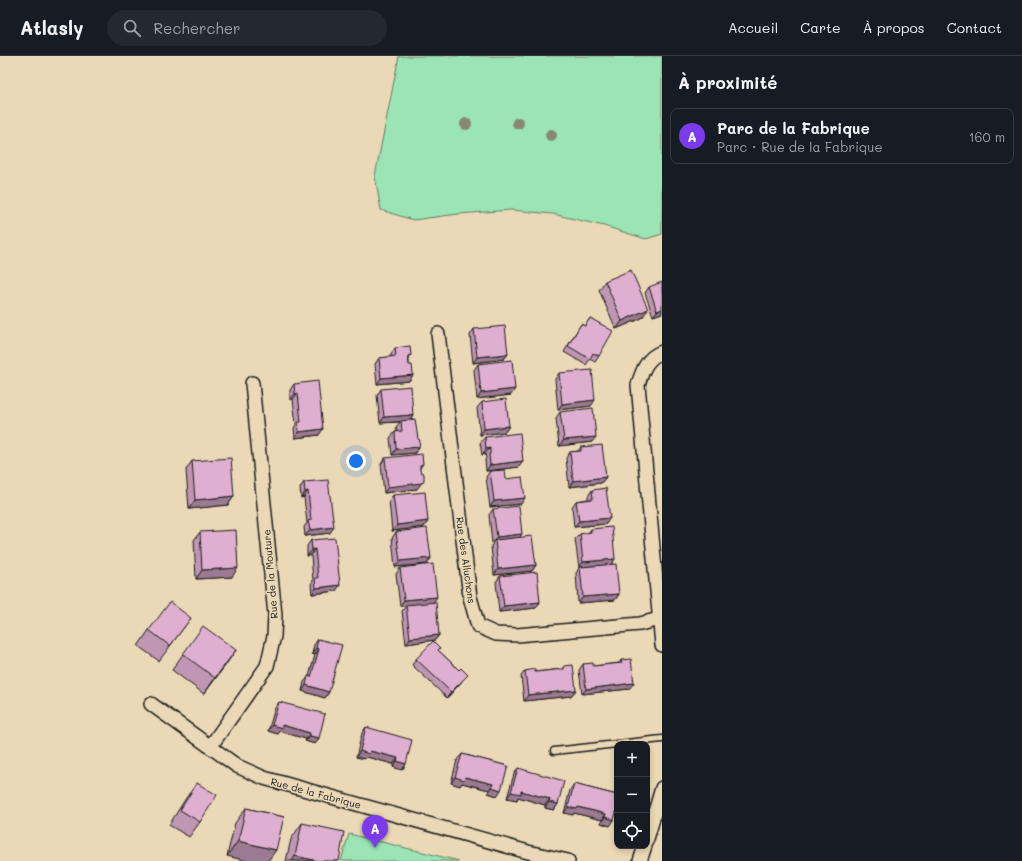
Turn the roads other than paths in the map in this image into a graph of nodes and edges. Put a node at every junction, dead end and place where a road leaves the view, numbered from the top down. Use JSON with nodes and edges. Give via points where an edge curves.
{"nodes":[{"id":1,"x":438,"y":334,"type":"dead end"},
{"id":2,"x":662,"y":352,"type":"edge"},
{"id":3,"x":252,"y":383,"type":"dead end"},
{"id":4,"x":659,"y":619,"type":"junction"},
{"id":5,"x":662,"y":645,"type":"edge"},
{"id":6,"x":151,"y":704,"type":"dead end"},
{"id":7,"x":662,"y":739,"type":"edge"},
{"id":8,"x":210,"y":747,"type":"junction"},
{"id":9,"x":554,"y":751,"type":"dead end"},
{"id":10,"x":662,"y":788,"type":"edge"},
{"id":11,"x":650,"y":829,"type":"edge"},
{"id":12,"x":644,"y":849,"type":"edge"},
{"id":13,"x":568,"y":861,"type":"edge"},
{"id":14,"x":640,"y":861,"type":"edge"}],
"edges":[{"from":1,"to":4,"type":"street","name":"Rue des Alluchons","via":[[470,597],[478,626],[496,634],[517,634],[640,624]]},
{"from":2,"to":4,"type":"street","via":[[648,362],[638,385]]},
{"from":3,"to":8,"type":"street","name":"Rue de la Mouture","via":[[274,636],[267,666]]},
{"from":4,"to":5,"type":"street"},
{"from":6,"to":8,"type":"street","name":"Rue de la Fabrique"},
{"from":7,"to":9,"type":"lane"},
{"from":8,"to":13,"type":"street","name":"Rue de la Fabrique","via":[[236,766],[264,778]]},
{"from":10,"to":11,"type":"street"},
{"from":12,"to":14,"type":"street"}]}
